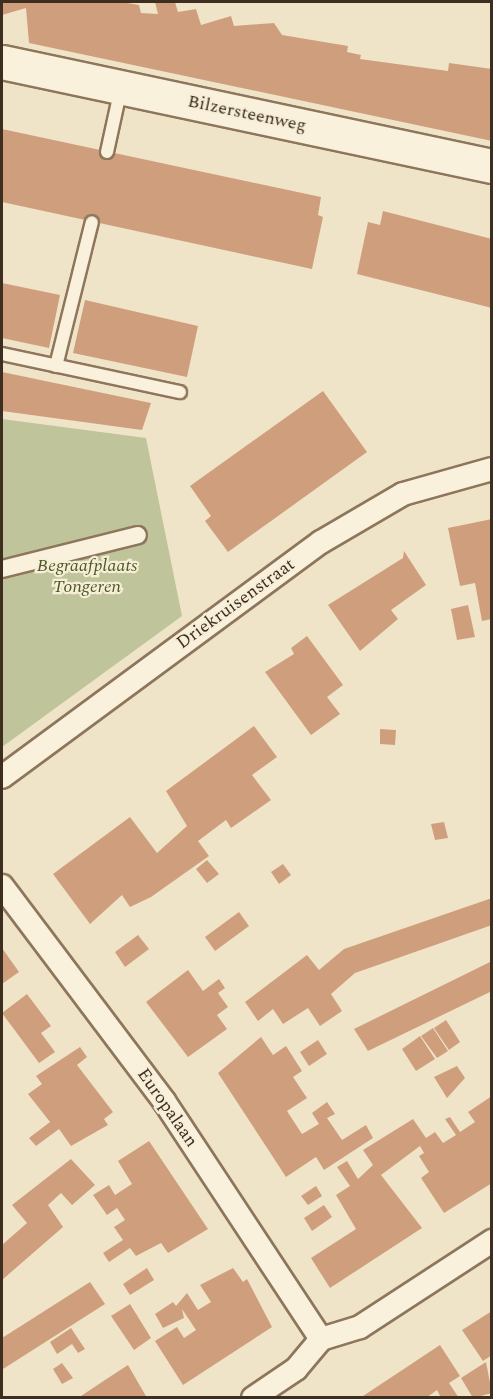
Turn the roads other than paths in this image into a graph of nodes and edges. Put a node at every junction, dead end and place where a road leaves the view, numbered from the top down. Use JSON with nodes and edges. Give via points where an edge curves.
{"nodes":[{"id":1,"x":2,"y":62,"type":"edge"},
{"id":2,"x":121,"y":87,"type":"junction"},
{"id":3,"x":107,"y":152,"type":"dead end"},
{"id":4,"x":492,"y":166,"type":"edge"},
{"id":5,"x":92,"y":222,"type":"dead end"},
{"id":6,"x":2,"y":354,"type":"edge"},
{"id":7,"x":56,"y":366,"type":"junction"},
{"id":8,"x":180,"y":392,"type":"dead end"},
{"id":9,"x":492,"y":469,"type":"edge"},
{"id":10,"x":138,"y":535,"type":"dead end"},
{"id":11,"x":2,"y":569,"type":"edge"},
{"id":12,"x":2,"y":777,"type":"edge"},
{"id":13,"x":2,"y":886,"type":"edge"},
{"id":14,"x":492,"y":1241,"type":"edge"},
{"id":15,"x":321,"y":1339,"type":"junction"},
{"id":16,"x":253,"y":1398,"type":"edge"}],
"edges":[{"from":1,"to":2,"type":"main road","name":"Bilzersteenweg"},
{"from":2,"to":3,"type":"lane"},
{"from":2,"to":4,"type":"main road","name":"Bilzersteenweg"},
{"from":5,"to":7,"type":"lane"},
{"from":6,"to":7,"type":"lane"},
{"from":7,"to":8,"type":"lane"},
{"from":9,"to":12,"type":"street","name":"Driekruisenstraat","via":[[403,494],[321,542]]},
{"from":10,"to":11,"type":"street"},
{"from":13,"to":15,"type":"street","name":"Europalaan","via":[[164,1101]]},
{"from":14,"to":15,"type":"street","via":[[360,1327]]},
{"from":15,"to":16,"type":"street","via":[[296,1369]]}]}
